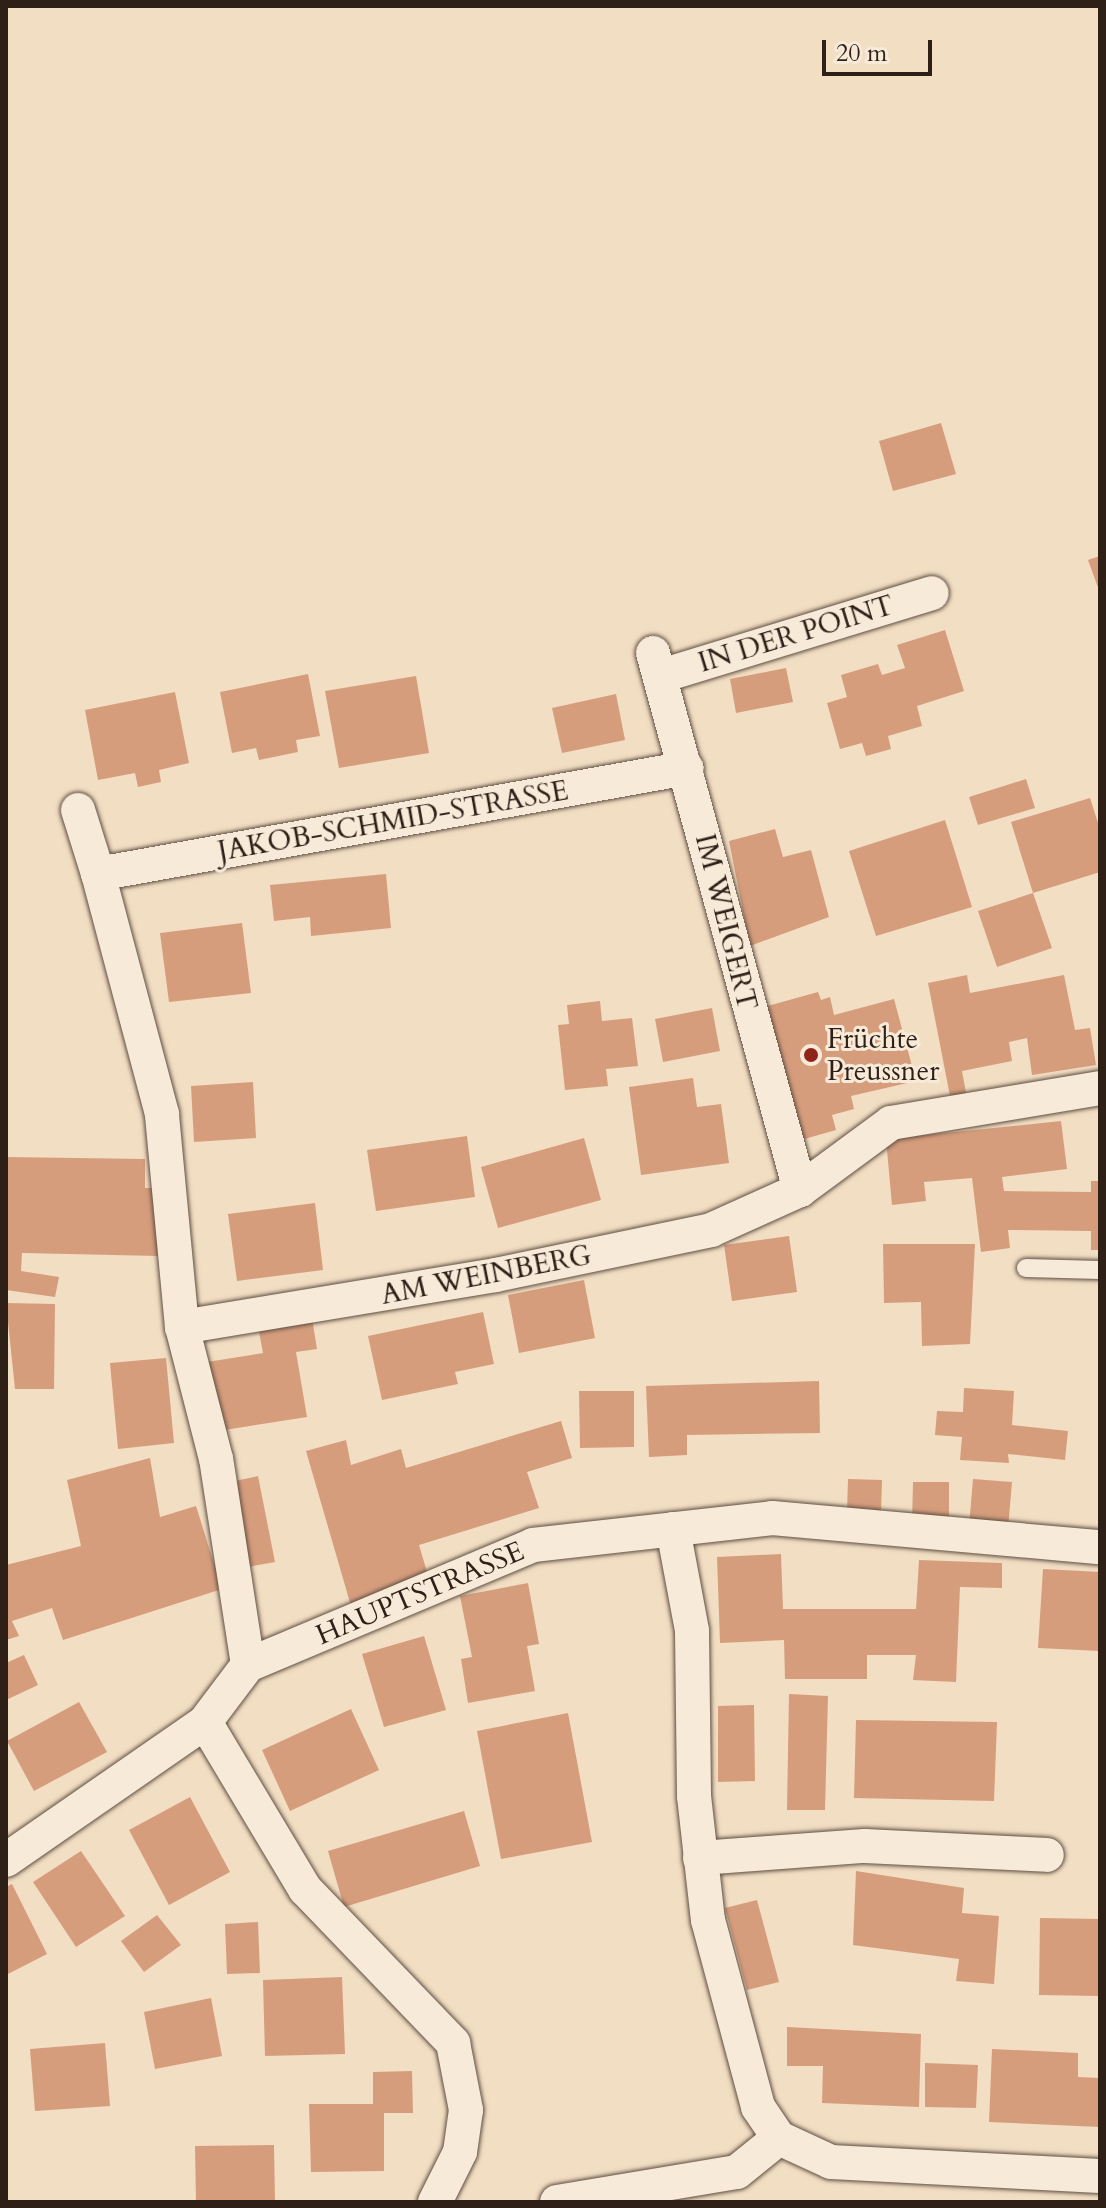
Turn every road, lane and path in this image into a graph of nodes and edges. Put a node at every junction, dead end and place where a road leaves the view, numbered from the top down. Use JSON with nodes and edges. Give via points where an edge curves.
{"nodes":[{"id":1,"x":932,"y":593,"type":"dead end"},
{"id":2,"x":657,"y":665,"type":"joint"},
{"id":3,"x":687,"y":768,"type":"junction"},
{"id":4,"x":78,"y":810,"type":"dead end"},
{"id":5,"x":98,"y":874,"type":"junction"},
{"id":6,"x":1100,"y":1088,"type":"edge"},
{"id":7,"x":800,"y":1190,"type":"junction"},
{"id":8,"x":1026,"y":1268,"type":"dead end"},
{"id":9,"x":1100,"y":1270,"type":"edge"},
{"id":10,"x":182,"y":1327,"type":"junction"},
{"id":11,"x":673,"y":1529,"type":"junction"},
{"id":12,"x":1100,"y":1547,"type":"edge"},
{"id":13,"x":248,"y":1665,"type":"junction"},
{"id":14,"x":205,"y":1722,"type":"junction"},
{"id":15,"x":1047,"y":1855,"type":"dead end"},
{"id":16,"x":700,"y":1858,"type":"junction"},
{"id":17,"x":6,"y":1860,"type":"edge"},
{"id":18,"x":779,"y":2138,"type":"junction"},
{"id":19,"x":1100,"y":2176,"type":"edge"},
{"id":20,"x":442,"y":2200,"type":"edge"},
{"id":21,"x":557,"y":2202,"type":"edge"}],
"edges":[{"from":1,"to":2,"type":"street","name":"IN DER POINT"},
{"from":2,"to":3,"type":"street","name":"IM WEIGERT"},
{"from":3,"to":5,"type":"street","name":"JAKOB-SCHMID-STRASSE"},
{"from":3,"to":7,"type":"street","name":"IM WEIGERT"},
{"from":4,"to":5,"type":"street"},
{"from":5,"to":10,"type":"street","via":[[162,1114]]},
{"from":6,"to":7,"type":"street","name":"AM WEINBERG","via":[[908,1117]]},
{"from":7,"to":10,"type":"street","name":"AM WEINBERG","via":[[711,1230],[496,1275]]},
{"from":8,"to":9,"type":"lane"},
{"from":10,"to":13,"type":"street","via":[[216,1459]]},
{"from":11,"to":12,"type":"street","name":"HAUPTSTRASSE","via":[[829,1519],[1011,1545]]},
{"from":11,"to":13,"type":"street","name":"HAUPTSTRASSE","via":[[533,1545]]},
{"from":11,"to":16,"type":"street","via":[[692,1631]]},
{"from":13,"to":14,"type":"street"},
{"from":14,"to":17,"type":"street"},
{"from":14,"to":20,"type":"street","via":[[305,1889],[453,2043],[466,2110]]},
{"from":15,"to":16,"type":"street","via":[[865,1846]]},
{"from":16,"to":18,"type":"street","via":[[747,2078]]},
{"from":18,"to":19,"type":"street","via":[[831,2162]]},
{"from":18,"to":21,"type":"street","via":[[737,2172]]}]}
